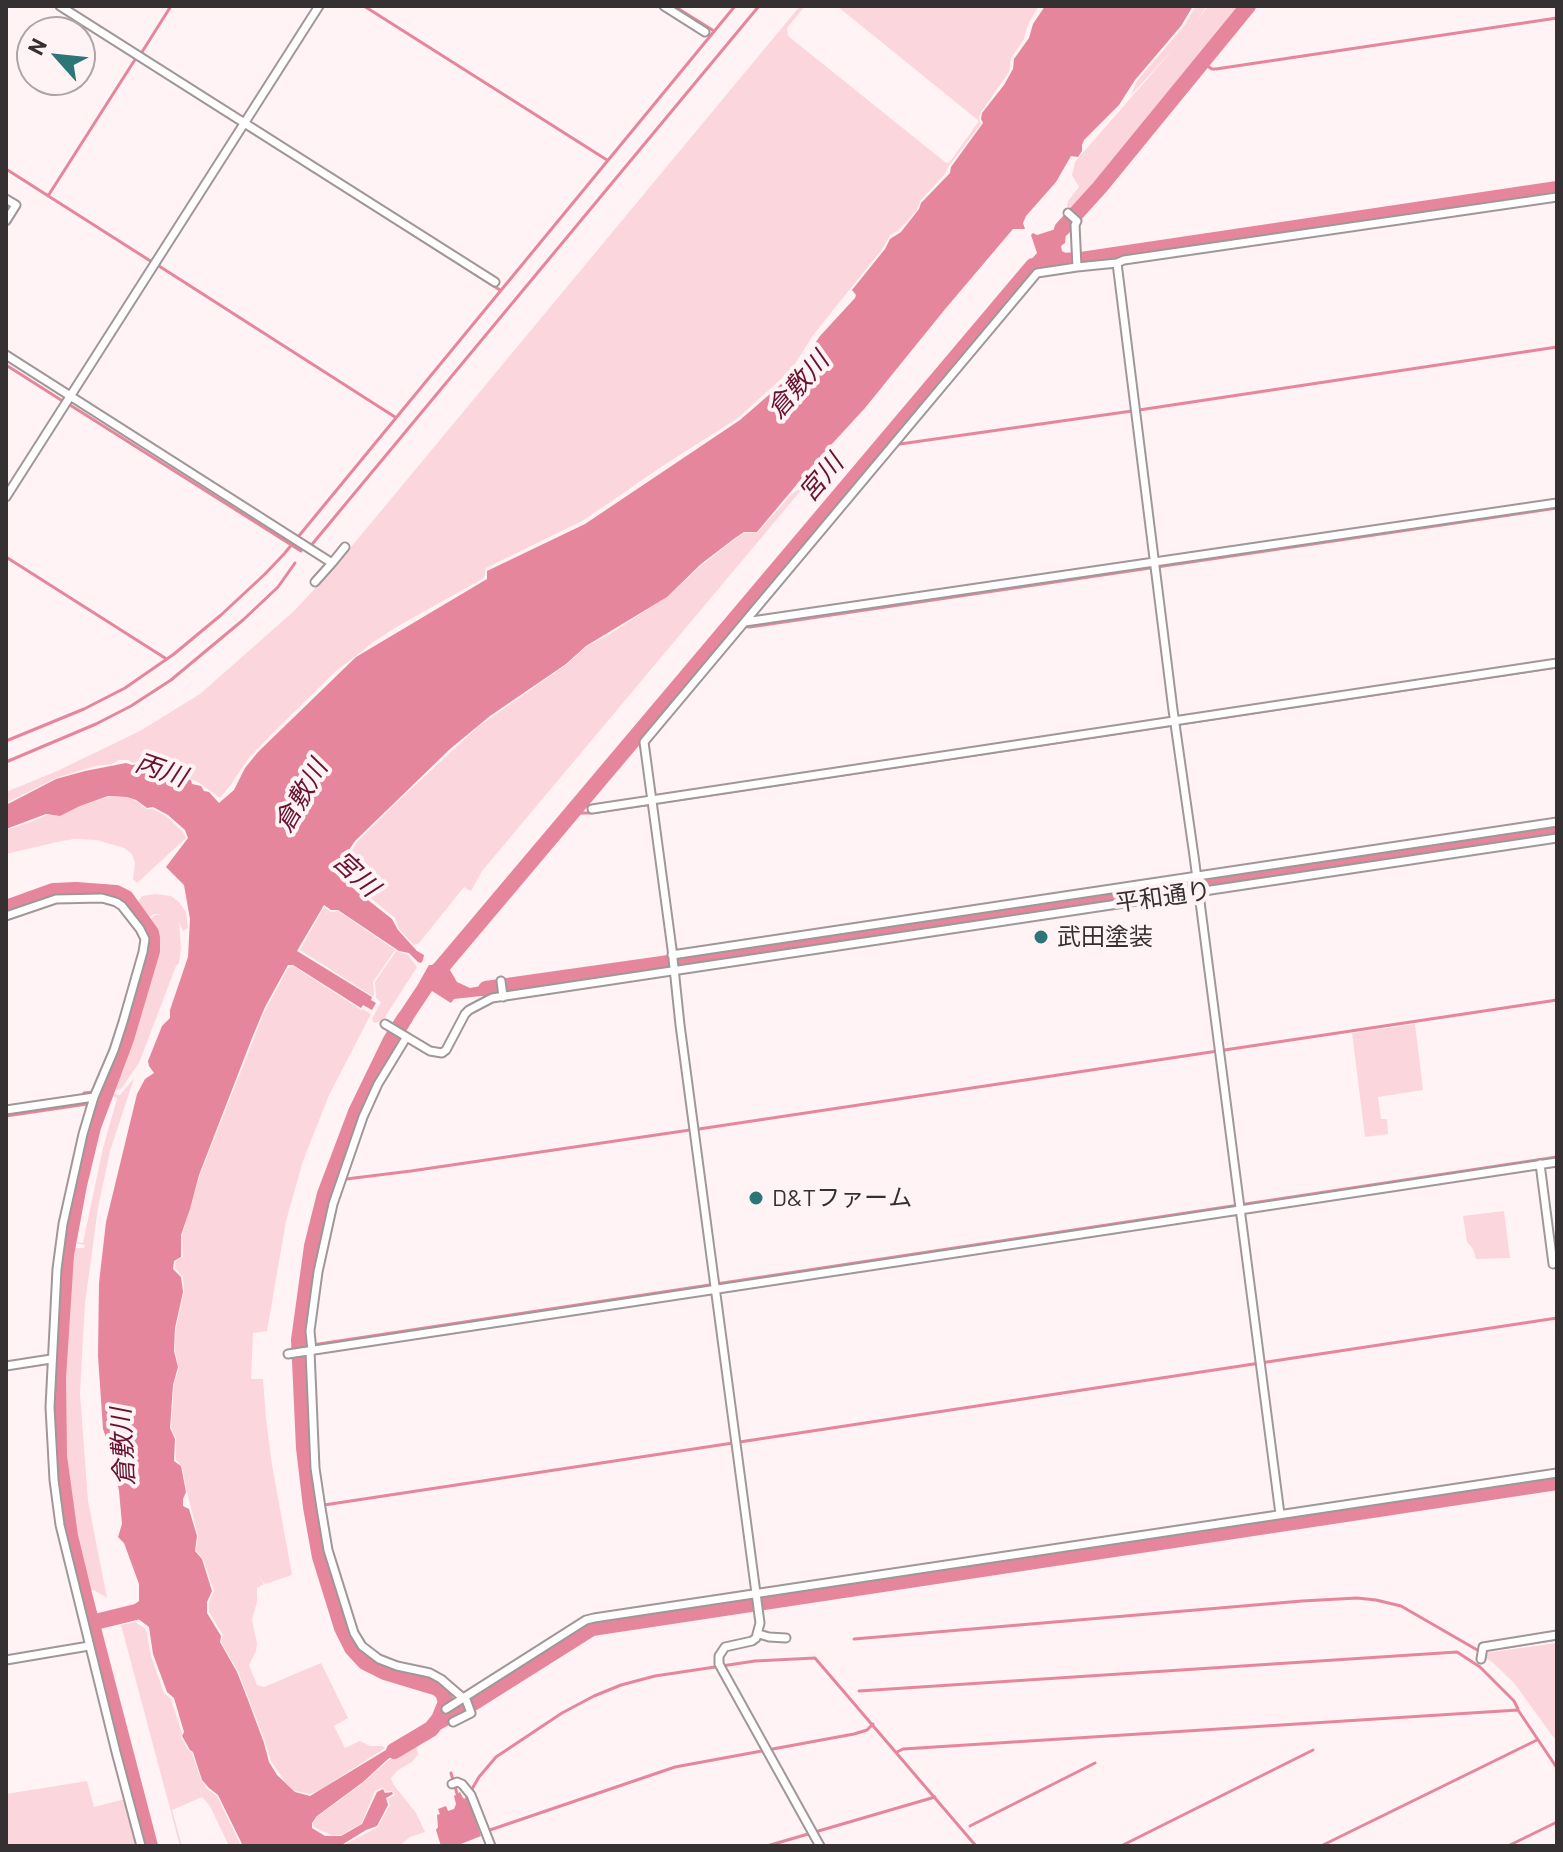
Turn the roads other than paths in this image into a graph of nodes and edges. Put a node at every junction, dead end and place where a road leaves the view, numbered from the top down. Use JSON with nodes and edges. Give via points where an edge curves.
{"nodes":[{"id":1,"x":60,"y":6,"type":"edge"},
{"id":2,"x":319,"y":6,"type":"edge"},
{"id":3,"x":664,"y":6,"type":"edge"},
{"id":4,"x":705,"y":32,"type":"dead end"},
{"id":5,"x":245,"y":122,"type":"junction"},
{"id":6,"x":1557,"y":197,"type":"edge"},
{"id":7,"x":6,"y":199,"type":"edge"},
{"id":8,"x":1071,"y":216,"type":"dead end"},
{"id":9,"x":6,"y":221,"type":"edge"},
{"id":10,"x":1117,"y":263,"type":"junction"},
{"id":11,"x":1077,"y":266,"type":"junction"},
{"id":12,"x":495,"y":282,"type":"dead end"},
{"id":13,"x":6,"y":355,"type":"edge"},
{"id":14,"x":71,"y":396,"type":"junction"},
{"id":15,"x":6,"y":497,"type":"edge"},
{"id":16,"x":1557,"y":503,"type":"edge"},
{"id":17,"x":345,"y":547,"type":"dead end"},
{"id":18,"x":332,"y":563,"type":"junction"},
{"id":19,"x":1156,"y":565,"type":"junction"},
{"id":20,"x":315,"y":582,"type":"dead end"},
{"id":21,"x":742,"y":625,"type":"junction"},
{"id":22,"x":1557,"y":663,"type":"edge"},
{"id":23,"x":1176,"y":724,"type":"junction"},
{"id":24,"x":652,"y":803,"type":"junction"},
{"id":25,"x":592,"y":809,"type":"dead end"},
{"id":26,"x":1557,"y":822,"type":"edge"},
{"id":27,"x":1557,"y":838,"type":"edge"},
{"id":28,"x":1197,"y":876,"type":"junction"},
{"id":29,"x":1199,"y":890,"type":"junction"},
{"id":30,"x":6,"y":916,"type":"edge"},
{"id":31,"x":673,"y":956,"type":"junction"},
{"id":32,"x":674,"y":970,"type":"junction"},
{"id":33,"x":501,"y":981,"type":"dead end"},
{"id":34,"x":503,"y":995,"type":"junction"},
{"id":35,"x":387,"y":1026,"type":"dead end"},
{"id":36,"x":404,"y":1036,"type":"junction"},
{"id":37,"x":94,"y":1097,"type":"junction"},
{"id":38,"x":6,"y":1102,"type":"edge"},
{"id":39,"x":9,"y":1110,"type":"edge"},
{"id":40,"x":1557,"y":1162,"type":"edge"},
{"id":41,"x":1540,"y":1164,"type":"junction"},
{"id":42,"x":1240,"y":1206,"type":"junction"},
{"id":43,"x":1553,"y":1264,"type":"dead end"},
{"id":44,"x":716,"y":1285,"type":"junction"},
{"id":45,"x":310,"y":1349,"type":"junction"},
{"id":46,"x":290,"y":1354,"type":"dead end"},
{"id":47,"x":51,"y":1359,"type":"junction"},
{"id":48,"x":6,"y":1366,"type":"edge"},
{"id":49,"x":1557,"y":1473,"type":"edge"},
{"id":50,"x":1280,"y":1514,"type":"junction"},
{"id":51,"x":757,"y":1599,"type":"junction"},
{"id":52,"x":759,"y":1634,"type":"junction"},
{"id":53,"x":1557,"y":1635,"type":"edge"},
{"id":54,"x":786,"y":1638,"type":"dead end"},
{"id":55,"x":89,"y":1646,"type":"junction"},
{"id":56,"x":1482,"y":1653,"type":"dead end"},
{"id":57,"x":6,"y":1660,"type":"edge"},
{"id":58,"x":466,"y":1702,"type":"junction"},
{"id":59,"x":446,"y":1709,"type":"dead end"},
{"id":60,"x":453,"y":1722,"type":"dead end"},
{"id":61,"x":454,"y":1783,"type":"dead end"},
{"id":62,"x":141,"y":1846,"type":"edge"},
{"id":63,"x":491,"y":1846,"type":"edge"},
{"id":64,"x":820,"y":1846,"type":"edge"}],
"edges":[{"from":1,"to":5,"type":"street"},
{"from":2,"to":5,"type":"street"},
{"from":3,"to":4,"type":"street"},
{"from":5,"to":12,"type":"street"},
{"from":5,"to":14,"type":"street"},
{"from":6,"to":10,"type":"street"},
{"from":7,"to":9,"type":"street","via":[[16,205]]},
{"from":8,"to":11,"type":"street","via":[[1077,221]]},
{"from":10,"to":11,"type":"street"},
{"from":10,"to":19,"type":"street"},
{"from":11,"to":21,"type":"street","via":[[1037,273]]},
{"from":13,"to":14,"type":"street"},
{"from":14,"to":15,"type":"street"},
{"from":14,"to":18,"type":"street"},
{"from":16,"to":19,"type":"street"},
{"from":17,"to":18,"type":"street"},
{"from":18,"to":20,"type":"street"},
{"from":19,"to":21,"type":"street"},
{"from":19,"to":23,"type":"street"},
{"from":21,"to":24,"type":"street","via":[[644,742]]},
{"from":22,"to":23,"type":"street"},
{"from":23,"to":24,"type":"street"},
{"from":23,"to":28,"type":"street"},
{"from":24,"to":25,"type":"street"},
{"from":24,"to":31,"type":"street"},
{"from":26,"to":28,"type":"street"},
{"from":27,"to":29,"type":"street","name":"平和通り"},
{"from":28,"to":29,"type":"street"},
{"from":28,"to":31,"type":"street"},
{"from":29,"to":32,"type":"street","name":"平和通り"},
{"from":29,"to":42,"type":"street"},
{"from":30,"to":37,"type":"street","via":[[56,899],[102,898],[122,906],[145,939],[119,1036]]},
{"from":31,"to":32,"type":"street"},
{"from":32,"to":34,"type":"street","name":"平和通り"},
{"from":32,"to":44,"type":"street"},
{"from":33,"to":34,"type":"street"},
{"from":34,"to":36,"type":"street","name":"平和通り","via":[[469,1010],[442,1053]]},
{"from":35,"to":36,"type":"street"},
{"from":36,"to":45,"type":"street","via":[[363,1117],[340,1181],[321,1251]]},
{"from":37,"to":39,"type":"street"},
{"from":37,"to":47,"type":"street","via":[[63,1224]]},
{"from":38,"to":39,"type":"street"},
{"from":40,"to":41,"type":"street"},
{"from":41,"to":42,"type":"street"},
{"from":41,"to":43,"type":"street"},
{"from":42,"to":44,"type":"street"},
{"from":42,"to":50,"type":"street"},
{"from":44,"to":45,"type":"street"},
{"from":44,"to":51,"type":"street"},
{"from":45,"to":46,"type":"street"},
{"from":45,"to":58,"type":"street","via":[[320,1505],[354,1633],[371,1654],[388,1664],[430,1673]]},
{"from":47,"to":48,"type":"street"},
{"from":47,"to":55,"type":"street","via":[[54,1480]]},
{"from":49,"to":50,"type":"street"},
{"from":50,"to":51,"type":"street"},
{"from":51,"to":52,"type":"street"},
{"from":51,"to":58,"type":"street","via":[[586,1620]]},
{"from":52,"to":54,"type":"street"},
{"from":52,"to":64,"type":"street","via":[[752,1641],[725,1647],[720,1666]]},
{"from":53,"to":56,"type":"street","via":[[1483,1647]]},
{"from":55,"to":57,"type":"street"},
{"from":55,"to":62,"type":"street"},
{"from":58,"to":59,"type":"street"},
{"from":58,"to":60,"type":"street","via":[[471,1713]]},
{"from":61,"to":63,"type":"street","via":[[469,1793]]}]}
